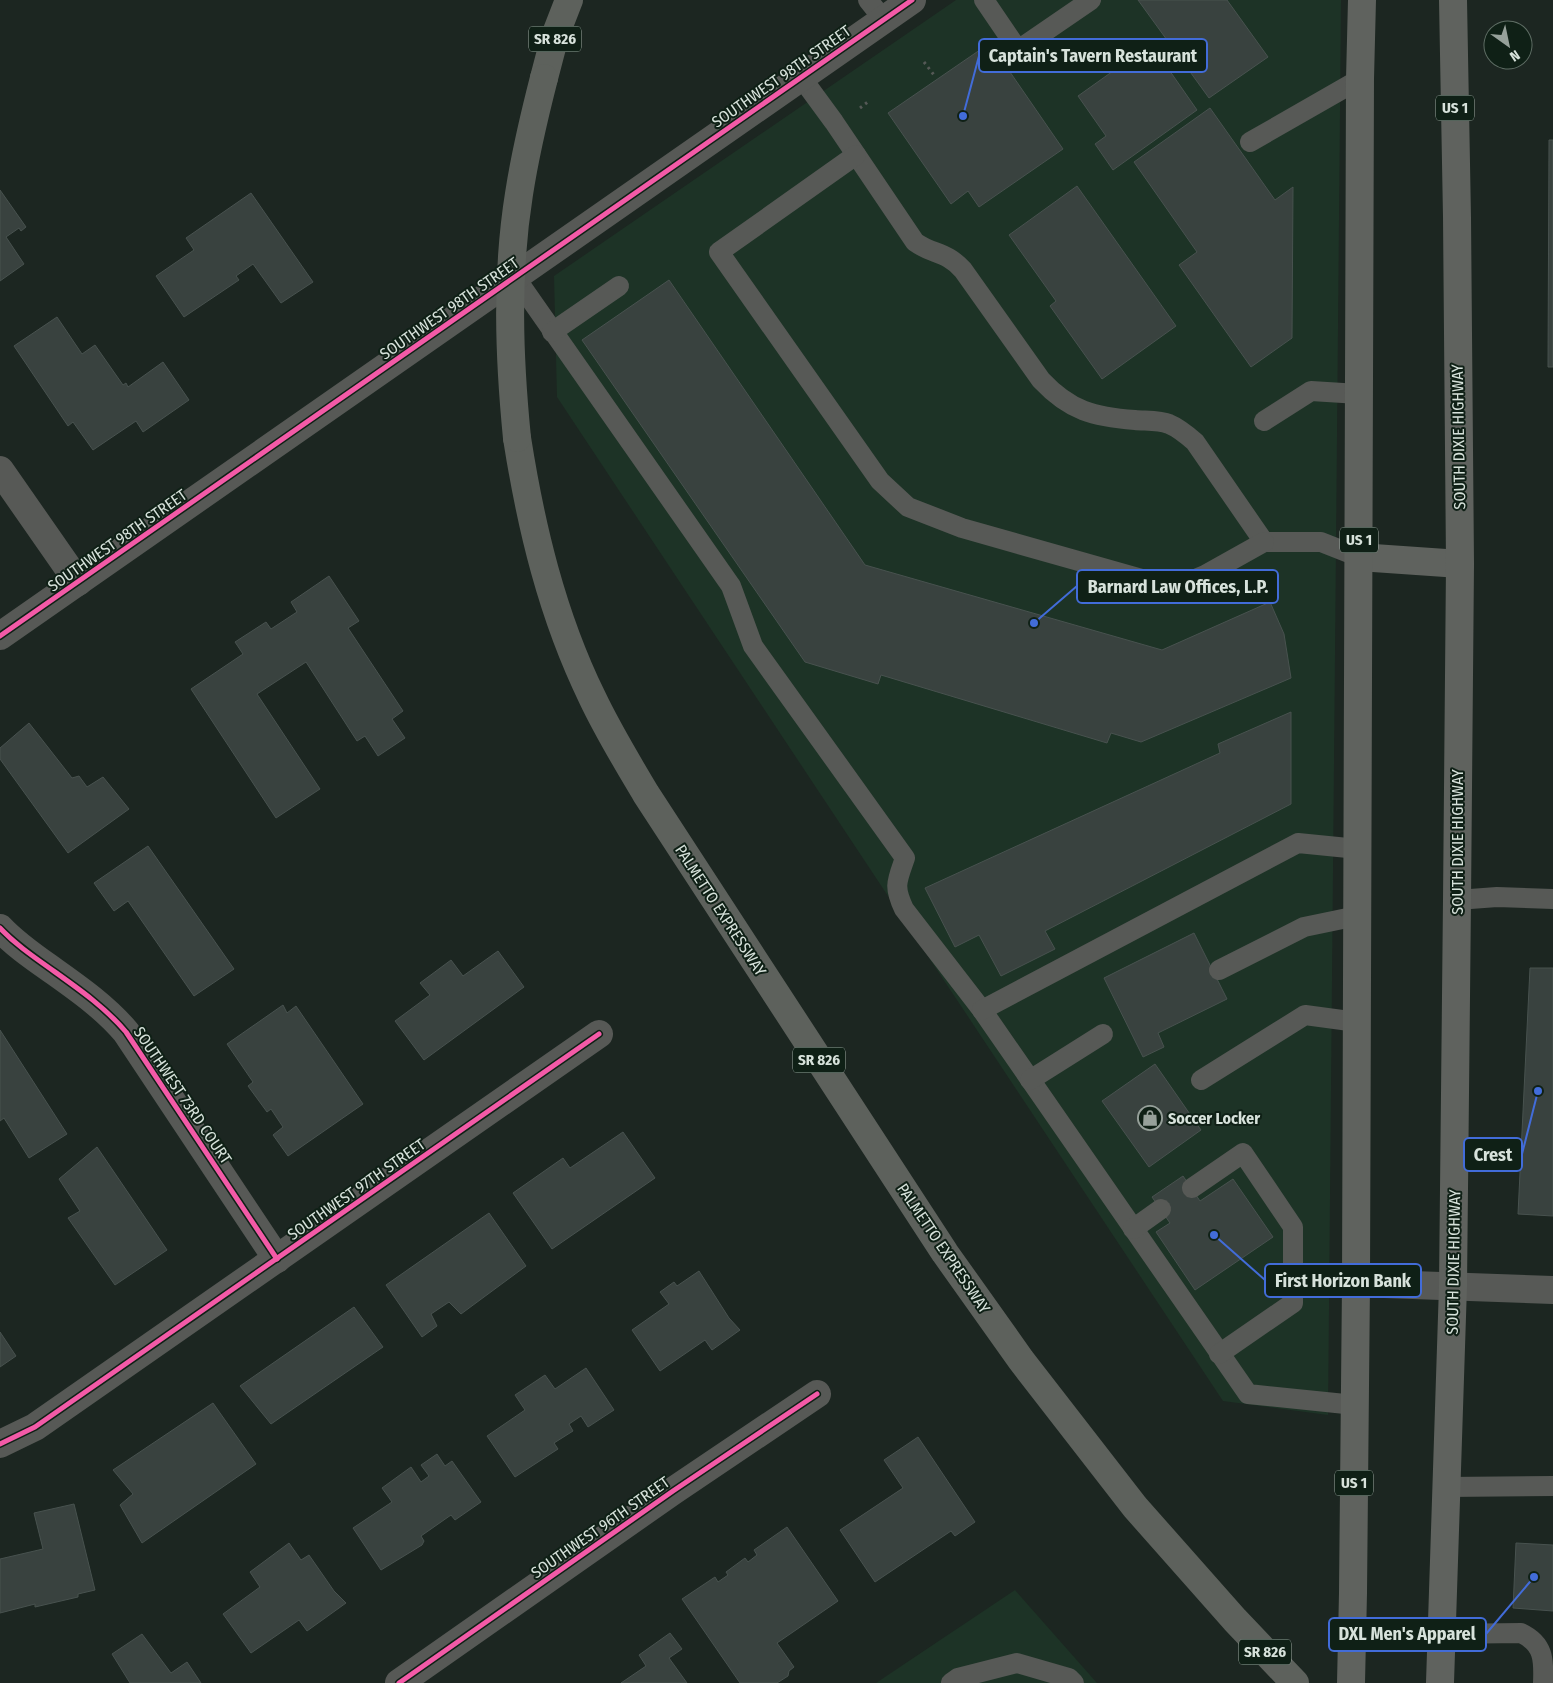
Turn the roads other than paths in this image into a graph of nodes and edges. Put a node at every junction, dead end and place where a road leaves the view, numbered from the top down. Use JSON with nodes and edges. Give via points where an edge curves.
{"nodes":[{"id":1,"x":569,"y":0,"type":"edge"},
{"id":2,"x":912,"y":0,"type":"edge"},
{"id":3,"x":984,"y":0,"type":"edge"},
{"id":4,"x":1091,"y":0,"type":"edge"},
{"id":5,"x":1362,"y":0,"type":"edge"},
{"id":6,"x":1453,"y":0,"type":"edge"},
{"id":7,"x":876,"y":10,"type":"edge"},
{"id":8,"x":801,"y":77,"type":"junction"},
{"id":9,"x":1360,"y":79,"type":"junction"},
{"id":10,"x":1250,"y":142,"type":"dead end"},
{"id":11,"x":856,"y":155,"type":"junction"},
{"id":12,"x":515,"y":277,"type":"junction"},
{"id":13,"x":619,"y":286,"type":"dead end"},
{"id":14,"x":552,"y":332,"type":"junction"},
{"id":15,"x":1359,"y":394,"type":"junction"},
{"id":16,"x":1264,"y":421,"type":"dead end"},
{"id":17,"x":0,"y":470,"type":"edge"},
{"id":18,"x":1264,"y":542,"type":"junction"},
{"id":19,"x":1359,"y":557,"type":"junction"},
{"id":20,"x":1460,"y":564,"type":"junction"},
{"id":21,"x":78,"y":582,"type":"junction"},
{"id":22,"x":0,"y":636,"type":"edge"},
{"id":23,"x":1358,"y":848,"type":"junction"},
{"id":24,"x":1553,"y":899,"type":"edge"},
{"id":25,"x":1457,"y":900,"type":"junction"},
{"id":26,"x":1358,"y":916,"type":"junction"},
{"id":27,"x":0,"y":928,"type":"edge"},
{"id":28,"x":1218,"y":970,"type":"dead end"},
{"id":29,"x":982,"y":1010,"type":"junction"},
{"id":30,"x":1357,"y":1022,"type":"junction"},
{"id":31,"x":599,"y":1034,"type":"dead end"},
{"id":32,"x":1103,"y":1034,"type":"dead end"},
{"id":33,"x":1030,"y":1080,"type":"junction"},
{"id":34,"x":1201,"y":1080,"type":"dead end"},
{"id":35,"x":1192,"y":1188,"type":"dead end"},
{"id":36,"x":1161,"y":1209,"type":"dead end"},
{"id":37,"x":1133,"y":1229,"type":"junction"},
{"id":38,"x":277,"y":1259,"type":"junction"},
{"id":39,"x":1356,"y":1283,"type":"junction"},
{"id":40,"x":1453,"y":1286,"type":"junction"},
{"id":41,"x":1553,"y":1290,"type":"edge"},
{"id":42,"x":1219,"y":1354,"type":"junction"},
{"id":43,"x":817,"y":1394,"type":"dead end"},
{"id":44,"x":1355,"y":1405,"type":"junction"},
{"id":45,"x":0,"y":1444,"type":"edge"},
{"id":46,"x":1553,"y":1486,"type":"edge"},
{"id":47,"x":1446,"y":1487,"type":"junction"},
{"id":48,"x":1441,"y":1634,"type":"junction"},
{"id":49,"x":399,"y":1683,"type":"edge"},
{"id":50,"x":951,"y":1683,"type":"edge"},
{"id":51,"x":1074,"y":1683,"type":"edge"},
{"id":52,"x":1295,"y":1683,"type":"edge"},
{"id":53,"x":1351,"y":1683,"type":"edge"},
{"id":54,"x":1440,"y":1683,"type":"edge"},
{"id":55,"x":1543,"y":1683,"type":"edge"}],
"edges":[{"from":1,"to":52,"type":"highway","name":"PALMETTO EXPRESSWAY","number":"SR 826","bridge":true,"via":[[544,78],[519,196],[512,257],[510,355],[517,438],[526,494],[550,592],[569,644],[592,697],[646,794],[945,1253],[1016,1353],[1135,1507]]},
{"from":2,"to":7,"type":"street","name":"SOUTHWEST 98TH STREET"},
{"from":3,"to":4,"type":"lane","via":[[1018,50]]},
{"from":5,"to":9,"type":"highway","number":"US 1"},
{"from":6,"to":20,"type":"highway","name":"SOUTH DIXIE HIGHWAY","number":"US 1"},
{"from":7,"to":8,"type":"street","name":"SOUTHWEST 98TH STREET"},
{"from":8,"to":11,"type":"lane"},
{"from":8,"to":12,"type":"street","name":"SOUTHWEST 98TH STREET"},
{"from":9,"to":10,"type":"lane"},
{"from":9,"to":15,"type":"highway","number":"US 1"},
{"from":11,"to":18,"type":"lane","via":[[915,242],[958,264],[1055,395],[1095,415],[1168,423],[1183,431],[1195,442]]},
{"from":11,"to":18,"type":"lane","via":[[719,252],[880,481],[908,507],[962,528],[1174,588],[1205,576]]},
{"from":12,"to":14,"type":"lane"},
{"from":12,"to":21,"type":"street","name":"SOUTHWEST 98TH STREET"},
{"from":13,"to":14,"type":"lane"},
{"from":14,"to":29,"type":"lane","via":[[731,586],[753,646],[905,858],[897,882],[904,909]]},
{"from":15,"to":16,"type":"lane","via":[[1310,391]]},
{"from":15,"to":19,"type":"highway","number":"US 1"},
{"from":17,"to":21,"type":"street"},
{"from":18,"to":19,"type":"lane","via":[[1321,542]]},
{"from":19,"to":20,"type":"highway"},
{"from":19,"to":23,"type":"highway","number":"US 1"},
{"from":20,"to":25,"type":"highway","name":"SOUTH DIXIE HIGHWAY","number":"US 1"},
{"from":21,"to":22,"type":"street","name":"SOUTHWEST 98TH STREET"},
{"from":23,"to":26,"type":"highway","number":"US 1"},
{"from":23,"to":29,"type":"lane","via":[[1298,843]]},
{"from":24,"to":25,"type":"lane","via":[[1497,897]]},
{"from":25,"to":40,"type":"highway","name":"SOUTH DIXIE HIGHWAY","number":"US 1"},
{"from":26,"to":28,"type":"lane","via":[[1304,927]]},
{"from":26,"to":30,"type":"highway","number":"US 1"},
{"from":27,"to":38,"type":"street","name":"SOUTHWEST 73RD COURT","via":[[113,1016]]},
{"from":29,"to":33,"type":"lane"},
{"from":30,"to":34,"type":"lane","via":[[1305,1015]]},
{"from":30,"to":39,"type":"highway","number":"US 1"},
{"from":31,"to":38,"type":"street","name":"SOUTHWEST 97TH STREET"},
{"from":32,"to":33,"type":"lane"},
{"from":33,"to":37,"type":"lane"},
{"from":35,"to":42,"type":"lane","via":[[1243,1153],[1293,1227],[1292,1303]]},
{"from":36,"to":37,"type":"lane"},
{"from":37,"to":42,"type":"lane"},
{"from":38,"to":45,"type":"street","name":"SOUTHWEST 97TH STREET","via":[[35,1427]]},
{"from":39,"to":40,"type":"street"},
{"from":39,"to":44,"type":"highway","number":"US 1"},
{"from":40,"to":41,"type":"street"},
{"from":40,"to":47,"type":"highway","name":"SOUTH DIXIE HIGHWAY","number":"US 1"},
{"from":42,"to":44,"type":"lane","via":[[1248,1394]]},
{"from":43,"to":49,"type":"street","name":"SOUTHWEST 96TH STREET"},
{"from":44,"to":53,"type":"highway","number":"US 1"},
{"from":46,"to":47,"type":"lane"},
{"from":47,"to":48,"type":"highway","name":"SOUTH DIXIE HIGHWAY","number":"US 1"},
{"from":48,"to":54,"type":"highway","name":"SOUTH DIXIE HIGHWAY","number":"US 1"},
{"from":48,"to":55,"type":"lane","via":[[1521,1634],[1532,1638],[1544,1661]]},
{"from":50,"to":51,"type":"lane","via":[[958,1678],[1017,1663],[1069,1678]]}]}
